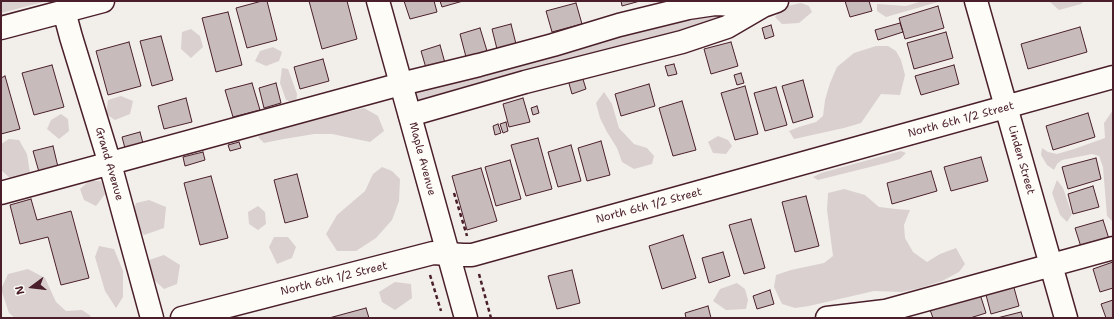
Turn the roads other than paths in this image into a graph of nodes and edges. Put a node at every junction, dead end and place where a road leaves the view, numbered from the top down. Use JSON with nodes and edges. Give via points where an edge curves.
{"nodes":[{"id":1,"x":103,"y":1,"type":"edge"},
{"id":2,"x":378,"y":1,"type":"edge"},
{"id":3,"x":976,"y":1,"type":"edge"},
{"id":4,"x":770,"y":3,"type":"edge"},
{"id":5,"x":64,"y":11,"type":"junction"},
{"id":6,"x":1,"y":28,"type":"edge"},
{"id":7,"x":1113,"y":77,"type":"edge"},
{"id":8,"x":401,"y":84,"type":"junction"},
{"id":9,"x":1006,"y":107,"type":"junction"},
{"id":10,"x":410,"y":116,"type":"junction"},
{"id":11,"x":110,"y":164,"type":"junction"},
{"id":12,"x":1,"y":193,"type":"edge"},
{"id":13,"x":1113,"y":248,"type":"edge"},
{"id":14,"x":448,"y":254,"type":"junction"},
{"id":15,"x":1051,"y":266,"type":"junction"},
{"id":16,"x":152,"y":318,"type":"edge"},
{"id":17,"x":182,"y":318,"type":"edge"},
{"id":18,"x":466,"y":318,"type":"edge"},
{"id":19,"x":827,"y":318,"type":"edge"},
{"id":20,"x":1066,"y":318,"type":"edge"}],
"edges":[{"from":1,"to":5,"type":"street"},
{"from":2,"to":8,"type":"street","name":"Maple Avenue"},
{"from":3,"to":9,"type":"street","name":"Linden Street"},
{"from":4,"to":8,"type":"street","via":[[715,4],[688,8]]},
{"from":4,"to":10,"type":"street","via":[[728,27],[682,42],[525,82]]},
{"from":5,"to":6,"type":"street"},
{"from":5,"to":11,"type":"street","name":"Grand Avenue"},
{"from":7,"to":9,"type":"street","name":"North 6th 1/2 Street"},
{"from":8,"to":10,"type":"street","name":"Maple Avenue"},
{"from":8,"to":11,"type":"street"},
{"from":9,"to":14,"type":"street","name":"North 6th 1/2 Street","via":[[472,254]]},
{"from":9,"to":15,"type":"street","name":"Linden Street"},
{"from":10,"to":14,"type":"street","name":"Maple Avenue"},
{"from":11,"to":12,"type":"street"},
{"from":11,"to":16,"type":"street","name":"Grand Avenue"},
{"from":13,"to":15,"type":"street"},
{"from":14,"to":17,"type":"street","name":"North 6th 1/2 Street","via":[[433,253]]},
{"from":14,"to":18,"type":"street","name":"Maple Avenue"},
{"from":15,"to":19,"type":"street","via":[[885,311]]},
{"from":15,"to":20,"type":"street","name":"Linden Street"}]}
